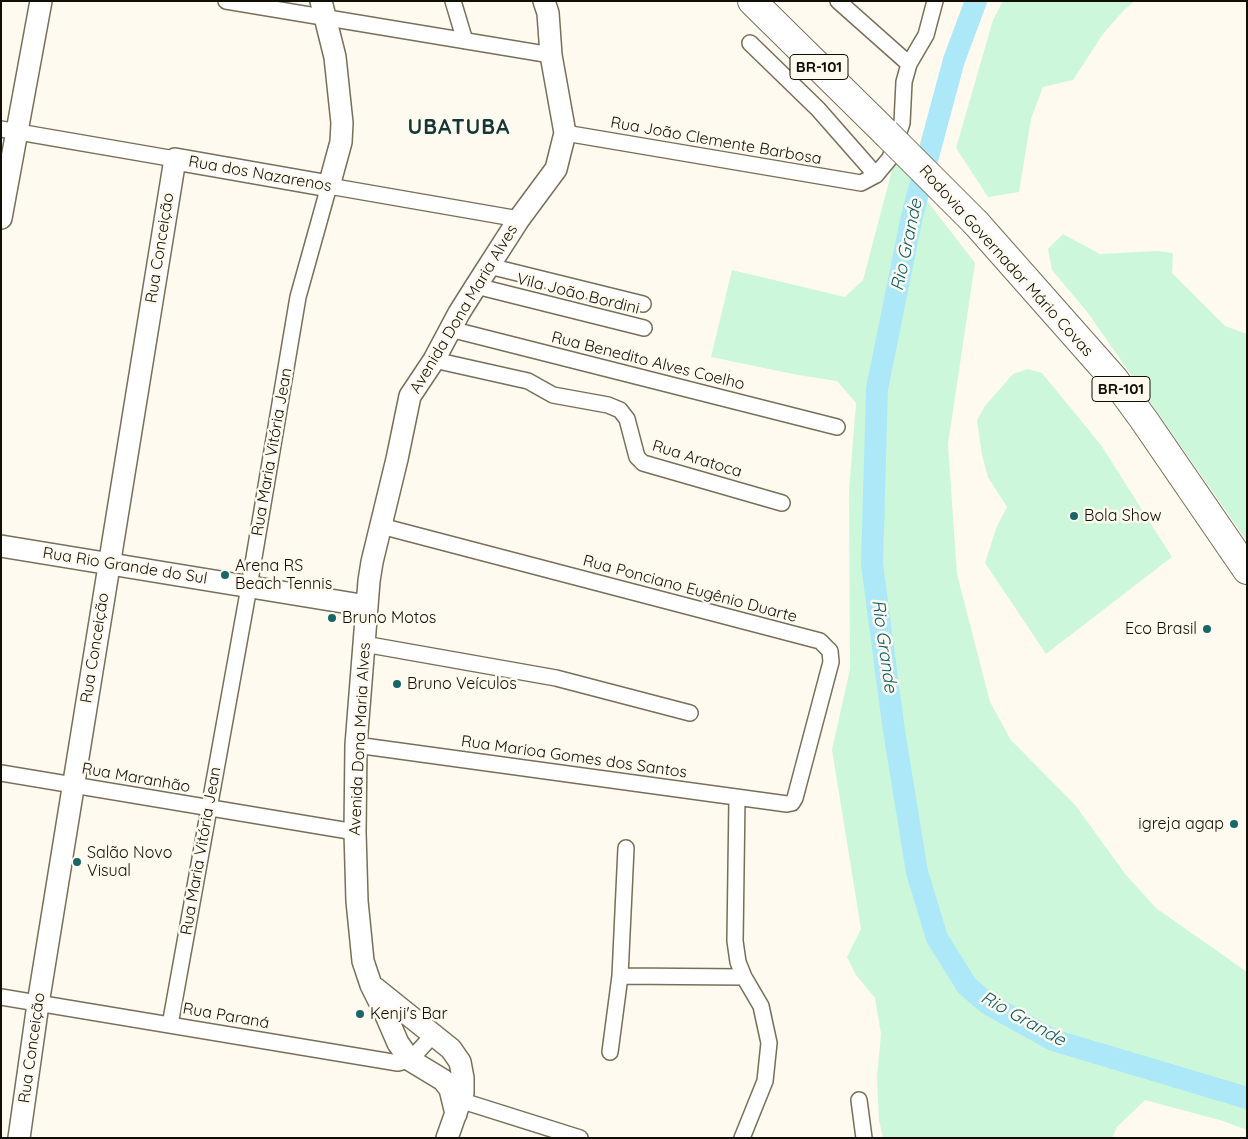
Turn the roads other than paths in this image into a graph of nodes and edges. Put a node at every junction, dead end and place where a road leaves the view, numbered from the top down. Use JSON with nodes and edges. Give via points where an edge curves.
{"nodes":[{"id":1,"x":41,"y":1,"type":"edge"},
{"id":2,"x":226,"y":1,"type":"edge"},
{"id":3,"x":453,"y":1,"type":"edge"},
{"id":4,"x":544,"y":1,"type":"edge"},
{"id":5,"x":752,"y":1,"type":"edge"},
{"id":6,"x":838,"y":1,"type":"edge"},
{"id":7,"x":935,"y":1,"type":"edge"},
{"id":8,"x":323,"y":9,"type":"edge"},
{"id":9,"x":465,"y":41,"type":"junction"},
{"id":10,"x":750,"y":43,"type":"dead end"},
{"id":11,"x":551,"y":56,"type":"junction"},
{"id":12,"x":909,"y":64,"type":"junction"},
{"id":13,"x":10,"y":130,"type":"edge"},
{"id":14,"x":565,"y":133,"type":"junction"},
{"id":15,"x":175,"y":159,"type":"junction"},
{"id":16,"x":876,"y":175,"type":"junction"},
{"id":17,"x":329,"y":186,"type":"junction"},
{"id":18,"x":1,"y":218,"type":"edge"},
{"id":19,"x":519,"y":219,"type":"junction"},
{"id":20,"x":489,"y":266,"type":"junction"},
{"id":21,"x":476,"y":286,"type":"junction"},
{"id":22,"x":643,"y":304,"type":"dead end"},
{"id":23,"x":644,"y":328,"type":"dead end"},
{"id":24,"x":450,"y":329,"type":"junction"},
{"id":25,"x":434,"y":360,"type":"junction"},
{"id":26,"x":837,"y":427,"type":"dead end"},
{"id":27,"x":782,"y":502,"type":"dead end"},
{"id":28,"x":381,"y":526,"type":"junction"},
{"id":29,"x":1,"y":546,"type":"edge"},
{"id":30,"x":109,"y":563,"type":"junction"},
{"id":31,"x":1247,"y":570,"type":"edge"},
{"id":32,"x":250,"y":586,"type":"junction"},
{"id":33,"x":367,"y":606,"type":"junction"},
{"id":34,"x":364,"y":644,"type":"junction"},
{"id":35,"x":690,"y":713,"type":"dead end"},
{"id":36,"x":356,"y":745,"type":"junction"},
{"id":37,"x":1,"y":773,"type":"edge"},
{"id":38,"x":73,"y":785,"type":"junction"},
{"id":39,"x":737,"y":798,"type":"junction"},
{"id":40,"x":787,"y":804,"type":"joint"},
{"id":41,"x":208,"y":808,"type":"junction"},
{"id":42,"x":355,"y":832,"type":"junction"},
{"id":43,"x":626,"y":848,"type":"dead end"},
{"id":44,"x":620,"y":976,"type":"junction"},
{"id":45,"x":744,"y":976,"type":"junction"},
{"id":46,"x":371,"y":985,"type":"junction"},
{"id":47,"x":1,"y":997,"type":"edge"},
{"id":48,"x":38,"y":1004,"type":"junction"},
{"id":49,"x":170,"y":1024,"type":"junction"},
{"id":50,"x":434,"y":1034,"type":"junction"},
{"id":51,"x":610,"y":1052,"type":"dead end"},
{"id":52,"x":410,"y":1060,"type":"junction"},
{"id":53,"x":859,"y":1100,"type":"dead end"},
{"id":54,"x":456,"y":1104,"type":"junction"},
{"id":55,"x":19,"y":1138,"type":"edge"},
{"id":56,"x":447,"y":1138,"type":"edge"},
{"id":57,"x":580,"y":1138,"type":"edge"},
{"id":58,"x":742,"y":1138,"type":"edge"},
{"id":59,"x":864,"y":1138,"type":"edge"}],
"edges":[{"from":1,"to":13,"type":"street"},
{"from":2,"to":8,"type":"street"},
{"from":3,"to":9,"type":"street"},
{"from":4,"to":11,"type":"street","name":"Avenida Dona Maria Alves"},
{"from":5,"to":31,"type":"highway","name":"Rodovia Governador Mário Covas","number":"BR-101","bridge":true,"via":[[976,223],[1114,379]]},
{"from":6,"to":12,"type":"street"},
{"from":7,"to":12,"type":"street","via":[[926,35]]},
{"from":8,"to":9,"type":"street"},
{"from":8,"to":17,"type":"street","name":"Rua Maria Vitória Jean","via":[[334,57],[342,124],[341,142]]},
{"from":9,"to":11,"type":"street"},
{"from":10,"to":16,"type":"street","via":[[818,109]]},
{"from":11,"to":14,"type":"street","name":"Avenida Dona Maria Alves"},
{"from":12,"to":16,"type":"street","via":[[904,82],[902,123],[890,158]]},
{"from":13,"to":15,"type":"street","name":"Rua dos Nazarenos"},
{"from":13,"to":18,"type":"street"},
{"from":14,"to":16,"type":"street","name":"Rua João Clemente Barbosa","via":[[861,183]]},
{"from":14,"to":19,"type":"street","name":"Avenida Dona Maria Alves","via":[[556,169]]},
{"from":15,"to":17,"type":"street","name":"Rua dos Nazarenos"},
{"from":15,"to":30,"type":"street","name":"Rua Conceição"},
{"from":17,"to":19,"type":"street","name":"Rua dos Nazarenos"},
{"from":17,"to":32,"type":"street","name":"Rua Maria Vitória Jean","via":[[298,297]]},
{"from":19,"to":20,"type":"street","name":"Avenida Dona Maria Alves"},
{"from":20,"to":21,"type":"street","name":"Avenida Dona Maria Alves"},
{"from":20,"to":22,"type":"street","name":"Vila João Bordini"},
{"from":21,"to":23,"type":"street","name":"Vila João Bordini"},
{"from":21,"to":24,"type":"street","name":"Avenida Dona Maria Alves"},
{"from":24,"to":25,"type":"street","name":"Avenida Dona Maria Alves"},
{"from":24,"to":26,"type":"street","name":"Rua Benedito Alves Coelho"},
{"from":25,"to":27,"type":"street","name":"Rua Aratoca","via":[[528,382],[553,395],[608,405],[620,410],[627,419],[636,457],[643,463]]},
{"from":25,"to":28,"type":"street","name":"Avenida Dona Maria Alves","via":[[410,396]]},
{"from":28,"to":33,"type":"street","name":"Avenida Dona Maria Alves","via":[[370,572]]},
{"from":28,"to":40,"type":"street","name":"Rua Ponciano Eugênio Duarte","via":[[820,641],[830,651],[830,662],[795,798]]},
{"from":29,"to":30,"type":"street","name":"Rua Rio Grande do Sul"},
{"from":30,"to":32,"type":"street","name":"Rua Rio Grande do Sul"},
{"from":30,"to":38,"type":"street","name":"Rua Conceição"},
{"from":32,"to":33,"type":"street","name":"Rua Rio Grande do Sul"},
{"from":32,"to":41,"type":"street","name":"Rua Maria Vitória Jean"},
{"from":33,"to":34,"type":"street","name":"Avenida Dona Maria Alves"},
{"from":34,"to":35,"type":"street","via":[[556,678]]},
{"from":34,"to":36,"type":"street","name":"Avenida Dona Maria Alves"},
{"from":36,"to":39,"type":"street","name":"Rua Marioa Gomes dos Santos"},
{"from":36,"to":42,"type":"street","name":"Avenida Dona Maria Alves"},
{"from":37,"to":38,"type":"street","name":"Rua Maranhão"},
{"from":38,"to":41,"type":"street","name":"Rua Maranhão"},
{"from":38,"to":48,"type":"street","name":"Rua Conceição"},
{"from":39,"to":40,"type":"street","name":"Rua Marioa Gomes dos Santos"},
{"from":39,"to":45,"type":"street","via":[[735,941]]},
{"from":41,"to":42,"type":"street","name":"Rua Maranhão"},
{"from":41,"to":49,"type":"street","name":"Rua Maria Vitória Jean"},
{"from":42,"to":46,"type":"street","name":"Avenida Dona Maria Alves","via":[[363,961]]},
{"from":43,"to":44,"type":"street"},
{"from":44,"to":45,"type":"street"},
{"from":44,"to":51,"type":"street"},
{"from":45,"to":58,"type":"street","via":[[762,1006],[769,1043],[765,1081]]},
{"from":46,"to":50,"type":"street"},
{"from":46,"to":52,"type":"street","name":"Avenida Dona Maria Alves","via":[[398,1043]]},
{"from":47,"to":48,"type":"street","name":"Rua Paraná"},
{"from":48,"to":49,"type":"street","name":"Rua Paraná"},
{"from":48,"to":55,"type":"street","name":"Rua Conceição"},
{"from":49,"to":52,"type":"street","name":"Rua Paraná","via":[[384,1061],[398,1063]]},
{"from":50,"to":52,"type":"street"},
{"from":50,"to":54,"type":"street","via":[[460,1062],[463,1093]]},
{"from":52,"to":54,"type":"street","name":"Avenida Dona Maria Alves","via":[[443,1080]]},
{"from":53,"to":59,"type":"street"},
{"from":54,"to":56,"type":"street"},
{"from":54,"to":57,"type":"street"}]}
